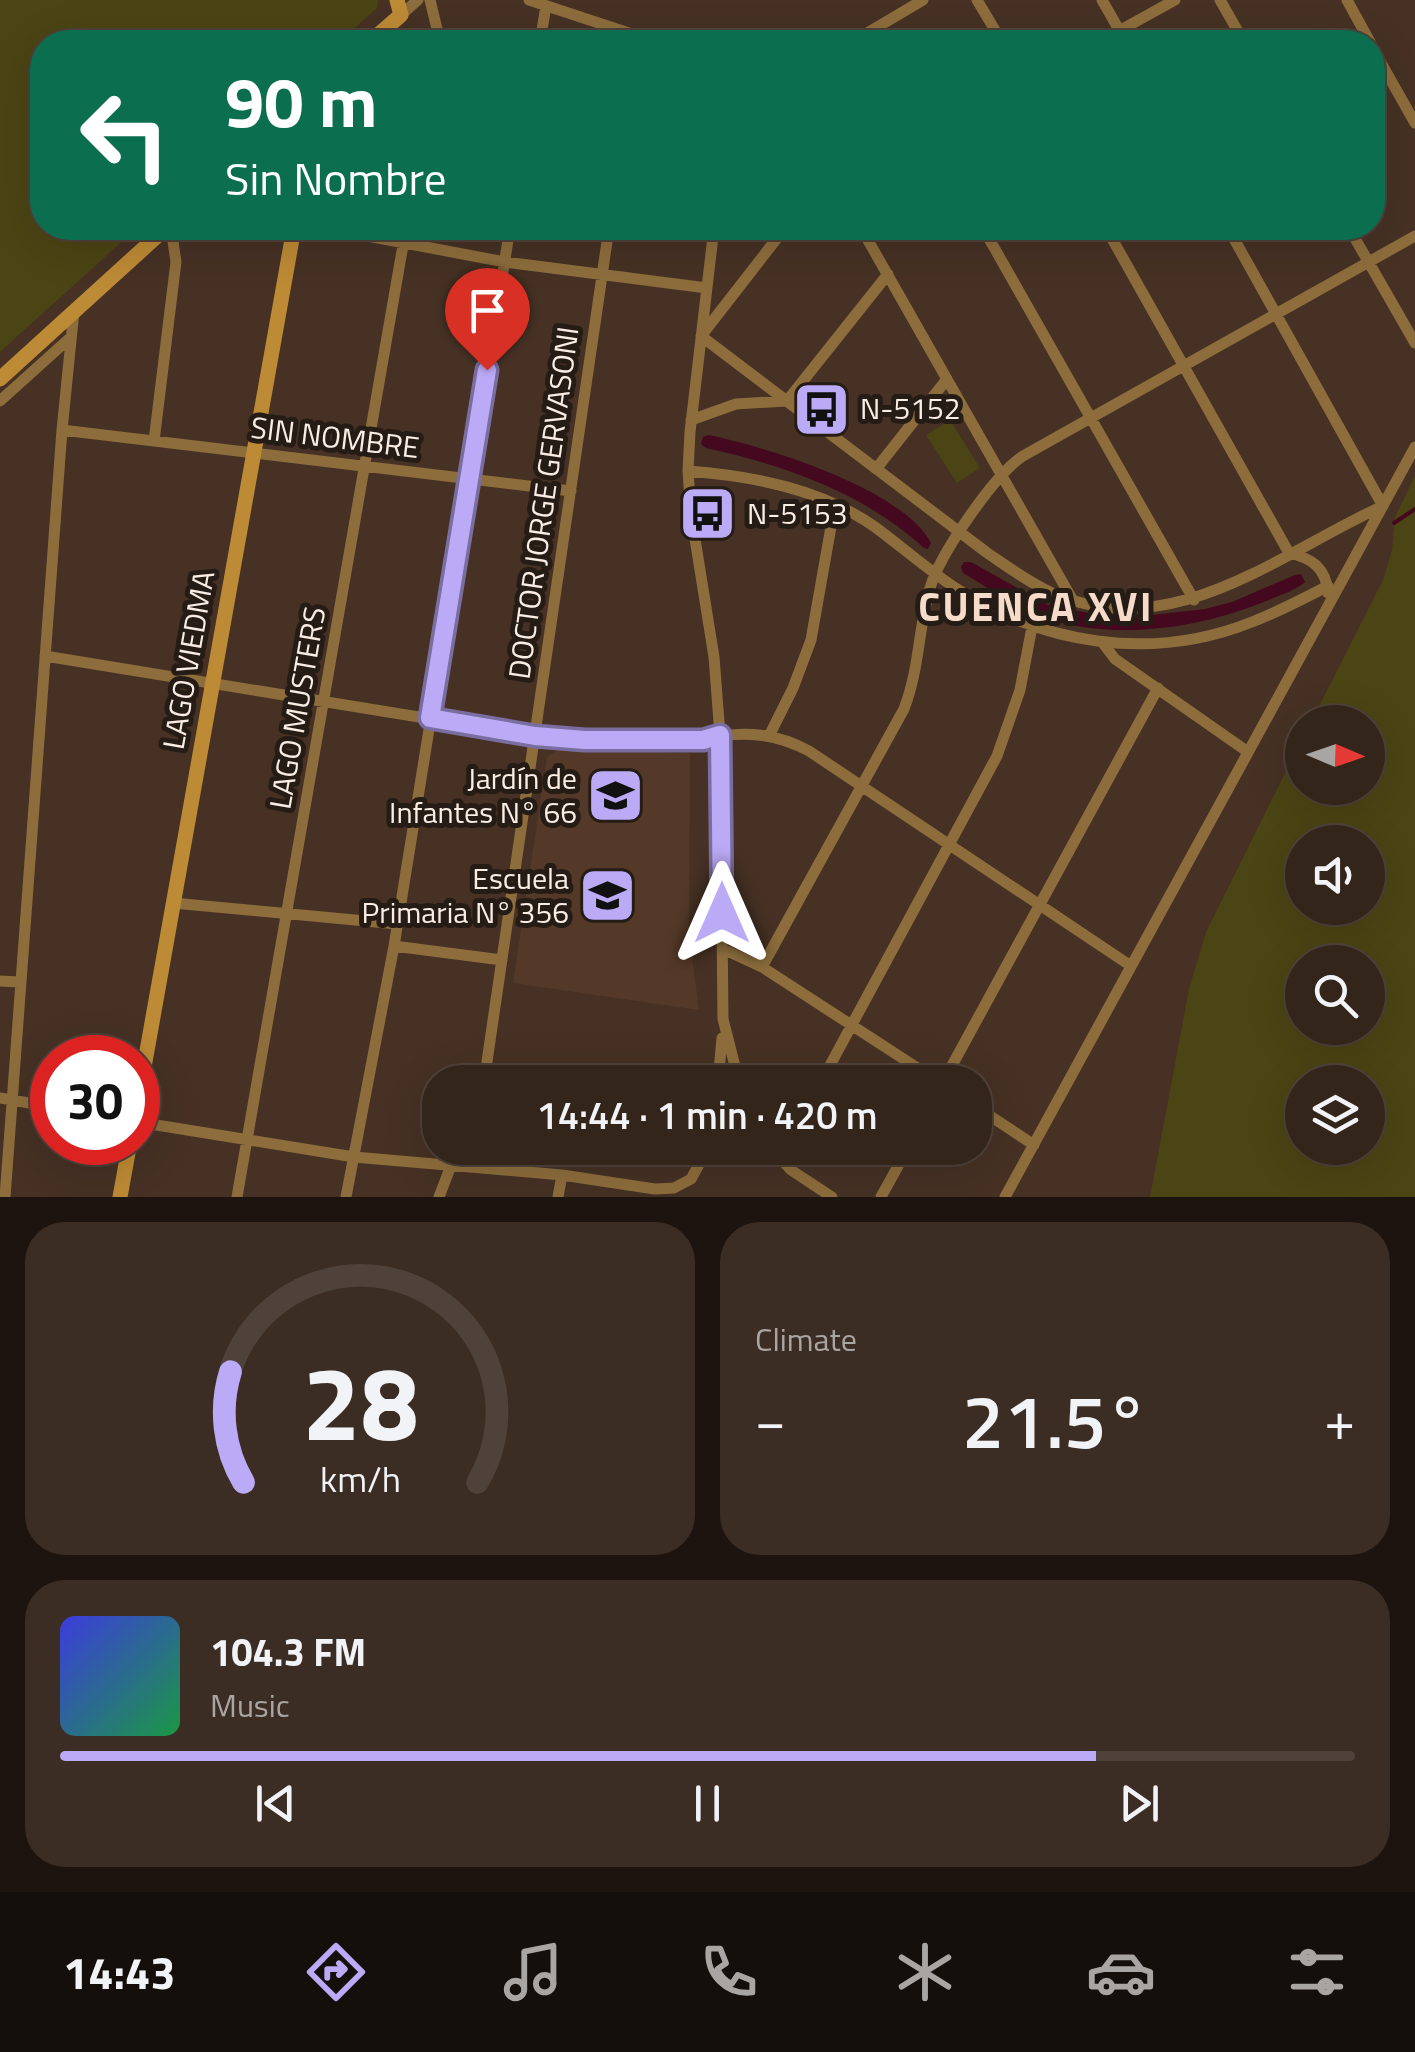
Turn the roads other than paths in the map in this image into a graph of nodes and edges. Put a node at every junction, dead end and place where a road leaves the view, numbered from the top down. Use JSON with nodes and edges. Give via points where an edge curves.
{"nodes":[{"id":1,"x":418,"y":0,"type":"edge"},
{"id":2,"x":430,"y":0,"type":"edge"},
{"id":3,"x":529,"y":0,"type":"edge"},
{"id":4,"x":923,"y":0,"type":"edge"},
{"id":5,"x":977,"y":0,"type":"edge"},
{"id":6,"x":1102,"y":0,"type":"edge"},
{"id":7,"x":1176,"y":0,"type":"edge"},
{"id":8,"x":1220,"y":0,"type":"edge"},
{"id":9,"x":1346,"y":0,"type":"edge"},
{"id":10,"x":546,"y":6,"type":"junction"},
{"id":11,"x":399,"y":8,"type":"edge"},
{"id":12,"x":380,"y":30,"type":"edge"},
{"id":13,"x":434,"y":30,"type":"edge"},
{"id":14,"x":542,"y":30,"type":"edge"},
{"id":15,"x":611,"y":30,"type":"edge"},
{"id":16,"x":872,"y":30,"type":"edge"},
{"id":17,"x":995,"y":30,"type":"edge"},
{"id":18,"x":1118,"y":30,"type":"edge"},
{"id":19,"x":1132,"y":30,"type":"edge"},
{"id":20,"x":1237,"y":30,"type":"edge"},
{"id":21,"x":1363,"y":30,"type":"edge"},
{"id":22,"x":1385,"y":70,"type":"edge"},
{"id":23,"x":1415,"y":123,"type":"edge"},
{"id":24,"x":1415,"y":236,"type":"edge"},
{"id":25,"x":154,"y":240,"type":"edge"},
{"id":26,"x":171,"y":240,"type":"edge"},
{"id":27,"x":292,"y":240,"type":"edge"},
{"id":28,"x":384,"y":240,"type":"edge"},
{"id":29,"x":404,"y":240,"type":"edge"},
{"id":30,"x":508,"y":240,"type":"edge"},
{"id":31,"x":608,"y":240,"type":"edge"},
{"id":32,"x":712,"y":240,"type":"edge"},
{"id":33,"x":776,"y":240,"type":"edge"},
{"id":34,"x":868,"y":240,"type":"edge"},
{"id":35,"x":990,"y":240,"type":"edge"},
{"id":36,"x":1113,"y":240,"type":"edge"},
{"id":37,"x":1235,"y":240,"type":"edge"},
{"id":38,"x":1356,"y":240,"type":"edge"},
{"id":39,"x":403,"y":244,"type":"junction"},
{"id":40,"x":505,"y":262,"type":"junction"},
{"id":41,"x":1369,"y":262,"type":"junction"},
{"id":42,"x":603,"y":274,"type":"junction"},
{"id":43,"x":888,"y":274,"type":"junction"},
{"id":44,"x":706,"y":288,"type":"junction"},
{"id":45,"x":74,"y":311,"type":"junction"},
{"id":46,"x":1276,"y":314,"type":"junction"},
{"id":47,"x":72,"y":336,"type":"junction"},
{"id":48,"x":701,"y":336,"type":"junction"},
{"id":49,"x":1415,"y":343,"type":"edge"},
{"id":50,"x":1183,"y":366,"type":"junction"},
{"id":51,"x":0,"y":379,"type":"edge"},
{"id":52,"x":947,"y":379,"type":"junction"},
{"id":53,"x":0,"y":401,"type":"edge"},
{"id":54,"x":787,"y":402,"type":"junction"},
{"id":55,"x":1091,"y":418,"type":"junction"},
{"id":56,"x":691,"y":420,"type":"junction"},
{"id":57,"x":62,"y":430,"type":"junction"},
{"id":58,"x":154,"y":441,"type":"junction"},
{"id":59,"x":1415,"y":447,"type":"edge"},
{"id":60,"x":254,"y":453,"type":"junction"},
{"id":61,"x":364,"y":466,"type":"junction"},
{"id":62,"x":876,"y":469,"type":"junction"},
{"id":63,"x":688,"y":471,"type":"junction"},
{"id":64,"x":1002,"y":475,"type":"junction"},
{"id":65,"x":469,"y":479,"type":"junction"},
{"id":66,"x":571,"y":491,"type":"junction"},
{"id":67,"x":835,"y":504,"type":"junction"},
{"id":68,"x":1383,"y":506,"type":"junction"},
{"id":69,"x":960,"y":532,"type":"junction"},
{"id":70,"x":1288,"y":553,"type":"junction"},
{"id":71,"x":935,"y":574,"type":"junction"},
{"id":72,"x":1328,"y":586,"type":"junction"},
{"id":73,"x":1072,"y":599,"type":"junction"},
{"id":74,"x":1194,"y":600,"type":"junction"},
{"id":75,"x":1326,"y":609,"type":"junction"},
{"id":76,"x":1032,"y":627,"type":"junction"},
{"id":77,"x":1102,"y":642,"type":"junction"},
{"id":78,"x":45,"y":656,"type":"junction"},
{"id":79,"x":212,"y":683,"type":"junction"},
{"id":80,"x":1158,"y":688,"type":"junction"},
{"id":81,"x":324,"y":702,"type":"junction"},
{"id":82,"x":430,"y":718,"type":"junction"},
{"id":83,"x":720,"y":735,"type":"junction"},
{"id":84,"x":535,"y":736,"type":"junction"},
{"id":85,"x":769,"y":736,"type":"junction"},
{"id":86,"x":1248,"y":752,"type":"junction"},
{"id":87,"x":862,"y":787,"type":"junction"},
{"id":88,"x":950,"y":846,"type":"junction"},
{"id":89,"x":173,"y":904,"type":"junction"},
{"id":90,"x":1040,"y":906,"type":"junction"},
{"id":91,"x":288,"y":914,"type":"junction"},
{"id":92,"x":397,"y":924,"type":"junction"},
{"id":93,"x":394,"y":946,"type":"junction"},
{"id":94,"x":723,"y":949,"type":"junction"},
{"id":95,"x":502,"y":960,"type":"junction"},
{"id":96,"x":1131,"y":966,"type":"junction"},
{"id":97,"x":762,"y":967,"type":"junction"},
{"id":98,"x":0,"y":982,"type":"edge"},
{"id":99,"x":20,"y":982,"type":"junction"},
{"id":100,"x":723,"y":1019,"type":"junction"},
{"id":101,"x":852,"y":1026,"type":"junction"},
{"id":102,"x":150,"y":1035,"type":"edge"},
{"id":103,"x":487,"y":1065,"type":"edge"},
{"id":104,"x":719,"y":1065,"type":"edge"},
{"id":105,"x":735,"y":1065,"type":"edge"},
{"id":106,"x":830,"y":1065,"type":"edge"},
{"id":107,"x":914,"y":1065,"type":"edge"},
{"id":108,"x":951,"y":1065,"type":"edge"},
{"id":109,"x":6,"y":1099,"type":"edge"},
{"id":110,"x":992,"y":1117,"type":"edge"},
{"id":111,"x":160,"y":1126,"type":"edge"},
{"id":112,"x":247,"y":1142,"type":"junction"},
{"id":113,"x":1034,"y":1144,"type":"junction"},
{"id":114,"x":354,"y":1157,"type":"junction"},
{"id":115,"x":422,"y":1161,"type":"edge"},
{"id":116,"x":126,"y":1165,"type":"edge"},
{"id":117,"x":451,"y":1165,"type":"edge"},
{"id":118,"x":472,"y":1165,"type":"edge"},
{"id":119,"x":700,"y":1165,"type":"edge"},
{"id":120,"x":791,"y":1165,"type":"edge"},
{"id":121,"x":899,"y":1165,"type":"edge"},
{"id":122,"x":562,"y":1175,"type":"junction"},
{"id":123,"x":682,"y":1191,"type":"edge"},
{"id":124,"x":5,"y":1197,"type":"edge"},
{"id":125,"x":120,"y":1197,"type":"edge"},
{"id":126,"x":237,"y":1197,"type":"edge"},
{"id":127,"x":346,"y":1197,"type":"edge"},
{"id":128,"x":439,"y":1197,"type":"edge"},
{"id":129,"x":558,"y":1197,"type":"edge"},
{"id":130,"x":832,"y":1197,"type":"edge"},
{"id":131,"x":881,"y":1197,"type":"edge"},
{"id":132,"x":1005,"y":1197,"type":"edge"}],
"edges":[{"from":1,"to":11,"type":"street"},
{"from":2,"to":13,"type":"street"},
{"from":3,"to":10,"type":"street"},
{"from":4,"to":16,"type":"street"},
{"from":5,"to":17,"type":"street"},
{"from":6,"to":18,"type":"street"},
{"from":7,"to":19,"type":"street"},
{"from":8,"to":20,"type":"street"},
{"from":9,"to":21,"type":"street"},
{"from":10,"to":14,"type":"street"},
{"from":10,"to":15,"type":"street"},
{"from":11,"to":12,"type":"main road"},
{"from":22,"to":23,"type":"street"},
{"from":24,"to":41,"type":"street"},
{"from":25,"to":45,"type":"main road"},
{"from":26,"to":58,"type":"street","via":[[176,262]]},
{"from":27,"to":60,"type":"main road","name":"LAGO VIEDMA"},
{"from":28,"to":39,"type":"street"},
{"from":29,"to":39,"type":"street","name":"LAGO MUSTERS"},
{"from":30,"to":40,"type":"street"},
{"from":31,"to":42,"type":"street","name":"DOCTOR JORGE GERVASONI"},
{"from":32,"to":44,"type":"street"},
{"from":33,"to":48,"type":"street"},
{"from":34,"to":43,"type":"street"},
{"from":35,"to":55,"type":"street"},
{"from":36,"to":50,"type":"street"},
{"from":37,"to":46,"type":"street"},
{"from":38,"to":41,"type":"street"},
{"from":39,"to":40,"type":"street"},
{"from":39,"to":61,"type":"street","name":"LAGO MUSTERS"},
{"from":40,"to":42,"type":"street"},
{"from":40,"to":65,"type":"street"},
{"from":41,"to":46,"type":"street"},
{"from":41,"to":49,"type":"street"},
{"from":42,"to":44,"type":"street"},
{"from":42,"to":66,"type":"street","name":"DOCTOR JORGE GERVASONI"},
{"from":43,"to":52,"type":"street"},
{"from":43,"to":54,"type":"street"},
{"from":44,"to":48,"type":"street"},
{"from":45,"to":47,"type":"street"},
{"from":45,"to":51,"type":"main road"},
{"from":46,"to":50,"type":"street"},
{"from":46,"to":68,"type":"street"},
{"from":47,"to":53,"type":"street"},
{"from":47,"to":57,"type":"street"},
{"from":48,"to":54,"type":"street"},
{"from":48,"to":56,"type":"street"},
{"from":50,"to":55,"type":"street"},
{"from":50,"to":70,"type":"street"},
{"from":52,"to":62,"type":"street"},
{"from":52,"to":64,"type":"street"},
{"from":54,"to":56,"type":"street","via":[[736,404]]},
{"from":54,"to":62,"type":"street"},
{"from":55,"to":64,"type":"street"},
{"from":55,"to":74,"type":"street"},
{"from":56,"to":63,"type":"street"},
{"from":57,"to":58,"type":"street","name":"SIN NOMBRE"},
{"from":57,"to":78,"type":"street"},
{"from":58,"to":60,"type":"street","name":"SIN NOMBRE"},
{"from":59,"to":68,"type":"street"},
{"from":60,"to":61,"type":"street","name":"SIN NOMBRE"},
{"from":60,"to":79,"type":"main road","name":"LAGO VIEDMA"},
{"from":61,"to":65,"type":"street","name":"SIN NOMBRE"},
{"from":61,"to":81,"type":"street","name":"LAGO MUSTERS"},
{"from":62,"to":69,"type":"street"},
{"from":63,"to":67,"type":"street","via":[[770,482]]},
{"from":63,"to":83,"type":"street"},
{"from":64,"to":69,"type":"street"},
{"from":64,"to":73,"type":"street"},
{"from":65,"to":66,"type":"street","name":"SIN NOMBRE"},
{"from":65,"to":82,"type":"street"},
{"from":66,"to":84,"type":"street","name":"DOCTOR JORGE GERVASONI"},
{"from":67,"to":71,"type":"street"},
{"from":67,"to":85,"type":"street","via":[[811,640]]},
{"from":68,"to":70,"type":"street"},
{"from":68,"to":75,"type":"street"},
{"from":69,"to":71,"type":"street"},
{"from":69,"to":73,"type":"street","via":[[1033,584]]},
{"from":70,"to":72,"type":"street","via":[[1314,563]]},
{"from":70,"to":74,"type":"street"},
{"from":71,"to":76,"type":"street"},
{"from":71,"to":87,"type":"street","via":[[912,689]]},
{"from":72,"to":75,"type":"street"},
{"from":72,"to":77,"type":"street","via":[[1229,630],[1178,640]]},
{"from":73,"to":74,"type":"street","via":[[1126,606]]},
{"from":75,"to":86,"type":"street"},
{"from":76,"to":77,"type":"street"},
{"from":76,"to":88,"type":"street","via":[[1007,734]]},
{"from":77,"to":80,"type":"street"},
{"from":78,"to":79,"type":"street"},
{"from":78,"to":99,"type":"street"},
{"from":79,"to":81,"type":"street"},
{"from":79,"to":89,"type":"main road","name":"LAGO VIEDMA"},
{"from":80,"to":86,"type":"street"},
{"from":80,"to":90,"type":"street"},
{"from":81,"to":82,"type":"street"},
{"from":81,"to":91,"type":"street","name":"LAGO MUSTERS"},
{"from":82,"to":84,"type":"street"},
{"from":82,"to":92,"type":"street"},
{"from":83,"to":84,"type":"street"},
{"from":83,"to":85,"type":"street"},
{"from":83,"to":94,"type":"street"},
{"from":84,"to":95,"type":"street","name":"DOCTOR JORGE GERVASONI"},
{"from":85,"to":87,"type":"street","via":[[797,745]]},
{"from":86,"to":96,"type":"street"},
{"from":87,"to":88,"type":"street"},
{"from":87,"to":97,"type":"street"},
{"from":88,"to":90,"type":"street"},
{"from":88,"to":101,"type":"street"},
{"from":89,"to":91,"type":"street"},
{"from":89,"to":102,"type":"main road","name":"LAGO VIEDMA"},
{"from":90,"to":96,"type":"street"},
{"from":90,"to":108,"type":"street"},
{"from":91,"to":92,"type":"street"},
{"from":91,"to":112,"type":"street","name":"LAGO MUSTERS"},
{"from":92,"to":93,"type":"street"},
{"from":93,"to":95,"type":"street"},
{"from":93,"to":114,"type":"street"},
{"from":94,"to":97,"type":"street"},
{"from":94,"to":100,"type":"street"},
{"from":95,"to":103,"type":"street","name":"DOCTOR JORGE GERVASONI"},
{"from":96,"to":113,"type":"street"},
{"from":97,"to":101,"type":"street"},
{"from":98,"to":99,"type":"street"},
{"from":99,"to":109,"type":"street"},
{"from":100,"to":104,"type":"street"},
{"from":100,"to":105,"type":"street"},
{"from":101,"to":106,"type":"street"},
{"from":101,"to":107,"type":"street"},
{"from":109,"to":124,"type":"street"},
{"from":110,"to":113,"type":"street"},
{"from":111,"to":112,"type":"street"},
{"from":112,"to":114,"type":"street"},
{"from":112,"to":126,"type":"street","name":"LAGO MUSTERS"},
{"from":113,"to":132,"type":"street"},
{"from":114,"to":115,"type":"street"},
{"from":114,"to":127,"type":"street"},
{"from":116,"to":125,"type":"main road"},
{"from":117,"to":128,"type":"street"},
{"from":118,"to":122,"type":"street"},
{"from":119,"to":123,"type":"street"},
{"from":120,"to":130,"type":"street"},
{"from":121,"to":131,"type":"street"},
{"from":122,"to":123,"type":"street"},
{"from":122,"to":129,"type":"street"}]}
